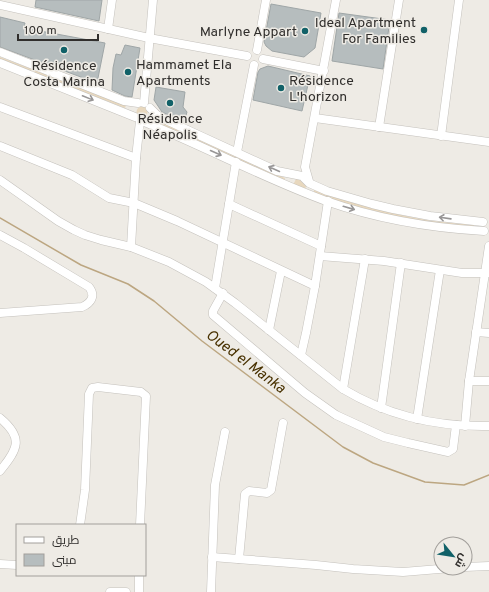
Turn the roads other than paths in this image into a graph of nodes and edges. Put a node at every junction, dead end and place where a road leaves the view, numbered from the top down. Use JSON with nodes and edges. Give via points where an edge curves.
{"nodes":[{"id":1,"x":112,"y":0,"type":"edge"},
{"id":2,"x":153,"y":0,"type":"edge"},
{"id":3,"x":266,"y":0,"type":"edge"},
{"id":4,"x":336,"y":0,"type":"edge"},
{"id":5,"x":399,"y":0,"type":"edge"},
{"id":6,"x":460,"y":0,"type":"edge"},
{"id":7,"x":0,"y":4,"type":"edge"},
{"id":8,"x":108,"y":29,"type":"junction"},
{"id":9,"x":149,"y":38,"type":"junction"},
{"id":10,"x":257,"y":50,"type":"junction"},
{"id":11,"x":0,"y":52,"type":"edge"},
{"id":12,"x":247,"y":56,"type":"junction"},
{"id":13,"x":263,"y":59,"type":"junction"},
{"id":14,"x":0,"y":63,"type":"edge"},
{"id":15,"x":254,"y":65,"type":"junction"},
{"id":16,"x":324,"y":71,"type":"junction"},
{"id":17,"x":144,"y":105,"type":"junction"},
{"id":18,"x":0,"y":108,"type":"edge"},
{"id":19,"x":314,"y":118,"type":"junction"},
{"id":20,"x":139,"y":120,"type":"junction"},
{"id":21,"x":379,"y":127,"type":"junction"},
{"id":22,"x":441,"y":136,"type":"junction"},
{"id":23,"x":489,"y":142,"type":"edge"},
{"id":24,"x":0,"y":146,"type":"edge"},
{"id":25,"x":237,"y":152,"type":"junction"},
{"id":26,"x":136,"y":158,"type":"junction"},
{"id":27,"x":236,"y":162,"type":"junction"},
{"id":28,"x":306,"y":167,"type":"junction"},
{"id":29,"x":296,"y":175,"type":"junction"},
{"id":30,"x":0,"y":180,"type":"edge"},
{"id":31,"x":309,"y":183,"type":"junction"},
{"id":32,"x":288,"y":186,"type":"junction"},
{"id":33,"x":309,"y":194,"type":"junction"},
{"id":34,"x":328,"y":201,"type":"junction"},
{"id":35,"x":134,"y":204,"type":"junction"},
{"id":36,"x":229,"y":204,"type":"junction"},
{"id":37,"x":486,"y":220,"type":"edge"},
{"id":38,"x":487,"y":233,"type":"edge"},
{"id":39,"x":0,"y":236,"type":"edge"},
{"id":40,"x":222,"y":243,"type":"junction"},
{"id":41,"x":321,"y":246,"type":"junction"},
{"id":42,"x":489,"y":246,"type":"edge"},
{"id":43,"x":131,"y":247,"type":"junction"},
{"id":44,"x":320,"y":256,"type":"junction"},
{"id":45,"x":365,"y":259,"type":"junction"},
{"id":46,"x":401,"y":263,"type":"junction"},
{"id":47,"x":440,"y":270,"type":"junction"},
{"id":48,"x":281,"y":271,"type":"junction"},
{"id":49,"x":487,"y":274,"type":"edge"},
{"id":50,"x":315,"y":286,"type":"junction"},
{"id":51,"x":215,"y":288,"type":"junction"},
{"id":52,"x":223,"y":293,"type":"junction"},
{"id":53,"x":0,"y":313,"type":"edge"},
{"id":54,"x":269,"y":330,"type":"junction"},
{"id":55,"x":476,"y":332,"type":"junction"},
{"id":56,"x":489,"y":332,"type":"edge"},
{"id":57,"x":301,"y":355,"type":"junction"},
{"id":58,"x":469,"y":381,"type":"junction"},
{"id":59,"x":489,"y":381,"type":"edge"},
{"id":60,"x":343,"y":389,"type":"junction"},
{"id":61,"x":381,"y":408,"type":"junction"},
{"id":62,"x":0,"y":418,"type":"edge"},
{"id":63,"x":417,"y":419,"type":"junction"},
{"id":64,"x":283,"y":423,"type":"dead end"},
{"id":65,"x":456,"y":425,"type":"junction"},
{"id":66,"x":465,"y":426,"type":"junction"},
{"id":67,"x":489,"y":426,"type":"edge"},
{"id":68,"x":225,"y":432,"type":"dead end"},
{"id":69,"x":0,"y":471,"type":"edge"},
{"id":70,"x":80,"y":524,"type":"edge"},
{"id":71,"x":140,"y":524,"type":"edge"},
{"id":72,"x":212,"y":557,"type":"junction"},
{"id":73,"x":239,"y":559,"type":"junction"},
{"id":74,"x":0,"y":564,"type":"edge"},
{"id":75,"x":16,"y":565,"type":"edge"},
{"id":76,"x":489,"y":566,"type":"edge"},
{"id":77,"x":473,"y":567,"type":"edge"},
{"id":78,"x":433,"y":570,"type":"edge"},
{"id":79,"x":139,"y":576,"type":"edge"},
{"id":80,"x":110,"y":592,"type":"edge"},
{"id":81,"x":126,"y":592,"type":"edge"},
{"id":82,"x":139,"y":592,"type":"edge"},
{"id":83,"x":211,"y":592,"type":"edge"}],
"edges":[{"from":1,"to":8,"type":"street"},
{"from":2,"to":9,"type":"street"},
{"from":3,"to":10,"type":"street"},
{"from":4,"to":16,"type":"street"},
{"from":5,"to":21,"type":"street"},
{"from":6,"to":22,"type":"street"},
{"from":7,"to":8,"type":"street"},
{"from":8,"to":9,"type":"street"},
{"from":9,"to":12,"type":"street"},
{"from":9,"to":17,"type":"street"},
{"from":10,"to":12,"type":"street","via":[[251,51]]},
{"from":10,"to":13,"type":"street"},
{"from":11,"to":17,"type":"street","via":[[128,103]]},
{"from":12,"to":15,"type":"street","via":[[249,62]]},
{"from":13,"to":15,"type":"street"},
{"from":13,"to":16,"type":"street"},
{"from":14,"to":20,"type":"street","one_way":true},
{"from":15,"to":25,"type":"street"},
{"from":16,"to":19,"type":"street"},
{"from":17,"to":20,"type":"street","via":[[150,115]]},
{"from":17,"to":20,"type":"street","via":[[136,105],[133,111]]},
{"from":17,"to":25,"type":"street","via":[[168,121]]},
{"from":18,"to":26,"type":"street"},
{"from":19,"to":21,"type":"street"},
{"from":19,"to":28,"type":"street"},
{"from":20,"to":26,"type":"street"},
{"from":20,"to":27,"type":"street","one_way":true},
{"from":21,"to":22,"type":"street"},
{"from":22,"to":23,"type":"street"},
{"from":24,"to":35,"type":"street","via":[[72,175],[109,198]]},
{"from":29,"to":25,"type":"street","one_way":true,"via":[[277,171]]},
{"from":26,"to":35,"type":"street"},
{"from":27,"to":32,"type":"street"},
{"from":27,"to":36,"type":"street"},
{"from":28,"to":29,"type":"street"},
{"from":28,"to":31,"type":"street"},
{"from":29,"to":31,"type":"street","via":[[302,176]]},
{"from":29,"to":32,"type":"street"},
{"from":30,"to":43,"type":"street","via":[[74,230]]},
{"from":31,"to":33,"type":"street"},
{"from":37,"to":31,"type":"street","one_way":true,"via":[[430,216],[379,206]]},
{"from":32,"to":33,"type":"street"},
{"from":33,"to":34,"type":"street"},
{"from":34,"to":38,"type":"street","one_way":true,"via":[[376,216]]},
{"from":34,"to":41,"type":"street"},
{"from":35,"to":40,"type":"street"},
{"from":35,"to":43,"type":"street"},
{"from":36,"to":40,"type":"street"},
{"from":36,"to":41,"type":"street"},
{"from":37,"to":38,"type":"street","via":[[483,225]]},
{"from":39,"to":53,"type":"street","via":[[89,287],[93,296],[82,308]]},
{"from":40,"to":48,"type":"street"},
{"from":40,"to":51,"type":"street"},
{"from":41,"to":44,"type":"street"},
{"from":42,"to":49,"type":"street"},
{"from":43,"to":51,"type":"street","via":[[169,262]]},
{"from":44,"to":45,"type":"street"},
{"from":44,"to":50,"type":"street"},
{"from":45,"to":46,"type":"street"},
{"from":45,"to":60,"type":"street"},
{"from":46,"to":47,"type":"street"},
{"from":46,"to":61,"type":"street"},
{"from":47,"to":49,"type":"street"},
{"from":47,"to":63,"type":"street"},
{"from":48,"to":50,"type":"street"},
{"from":48,"to":54,"type":"street"},
{"from":49,"to":55,"type":"street"},
{"from":50,"to":57,"type":"street"},
{"from":51,"to":52,"type":"street"},
{"from":52,"to":54,"type":"street"},
{"from":52,"to":65,"type":"street","via":[[213,311],[214,317],[304,393],[336,414],[384,437],[448,452],[453,449]]},
{"from":54,"to":57,"type":"street"},
{"from":55,"to":56,"type":"street"},
{"from":55,"to":58,"type":"street"},
{"from":57,"to":60,"type":"street"},
{"from":58,"to":59,"type":"street"},
{"from":58,"to":66,"type":"street"},
{"from":60,"to":61,"type":"street"},
{"from":61,"to":63,"type":"street"},
{"from":62,"to":69,"type":"street","via":[[13,430],[16,442],[16,448]]},
{"from":63,"to":65,"type":"street"},
{"from":64,"to":73,"type":"street","via":[[271,490],[268,493],[249,491],[245,494]]},
{"from":65,"to":66,"type":"street"},
{"from":66,"to":67,"type":"street"},
{"from":68,"to":72,"type":"street","via":[[215,485]]},
{"from":70,"to":71,"type":"street","via":[[86,477],[89,394],[92,388],[98,387],[141,392],[146,396]]},
{"from":72,"to":73,"type":"street"},
{"from":72,"to":83,"type":"street"},
{"from":73,"to":78,"type":"street","via":[[353,569],[418,572]]},
{"from":74,"to":75,"type":"street"},
{"from":76,"to":77,"type":"street"},
{"from":79,"to":82,"type":"street"},
{"from":80,"to":81,"type":"street"}]}
